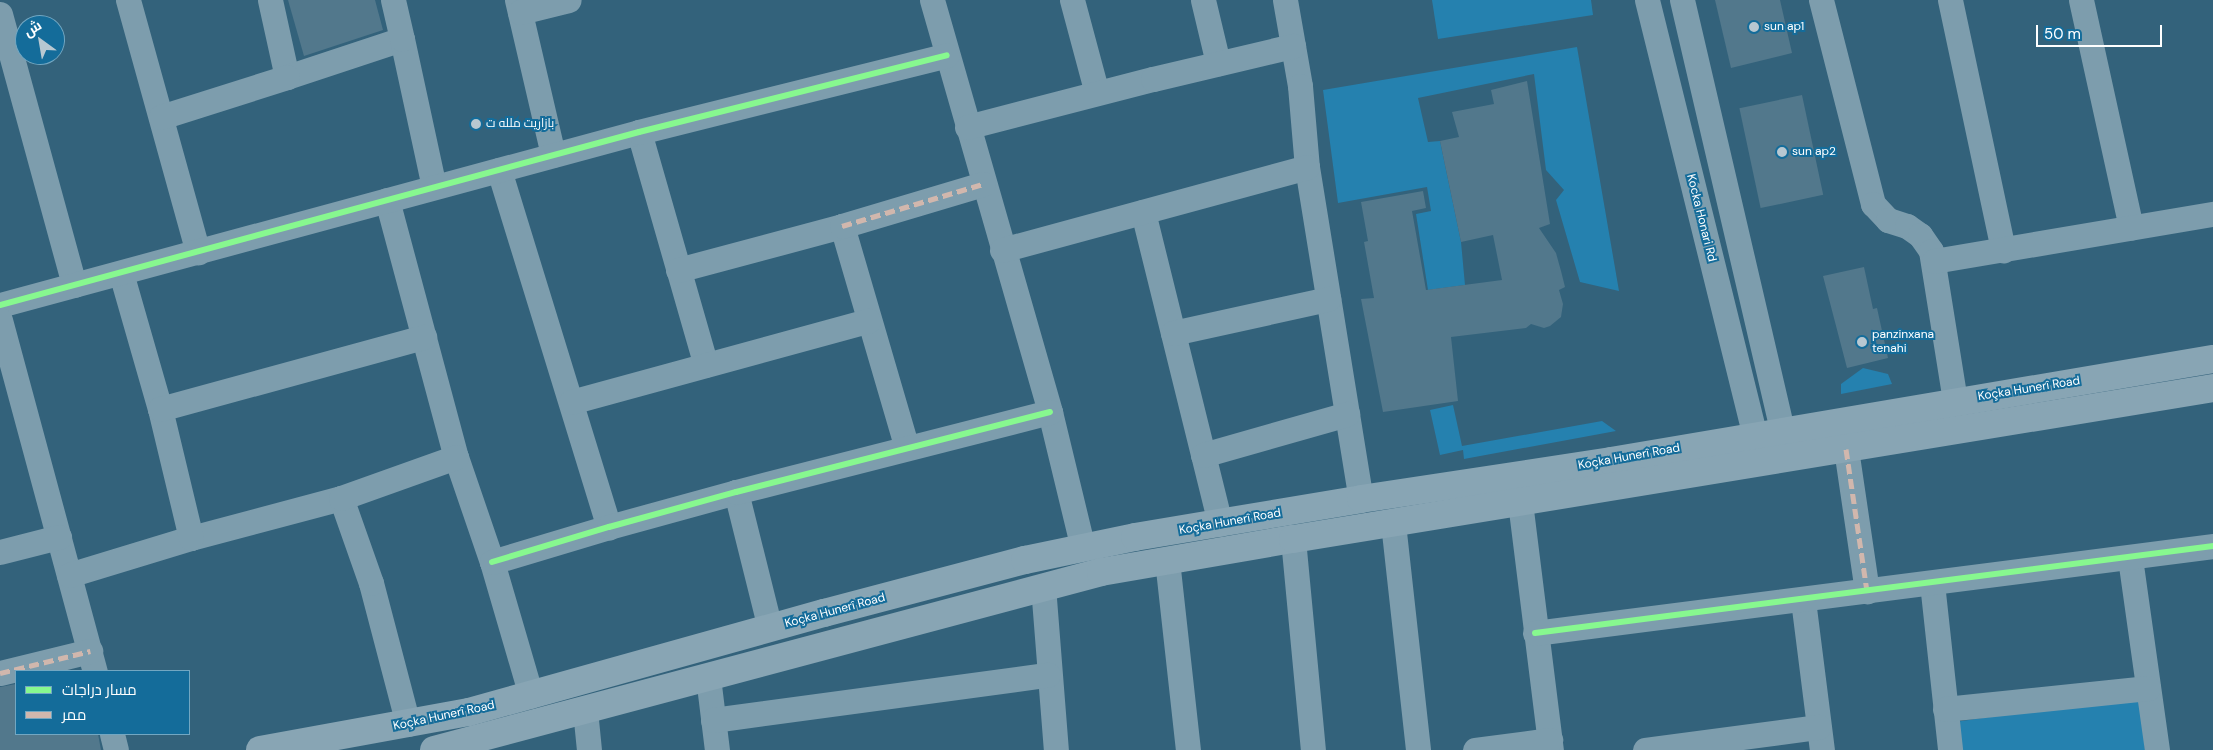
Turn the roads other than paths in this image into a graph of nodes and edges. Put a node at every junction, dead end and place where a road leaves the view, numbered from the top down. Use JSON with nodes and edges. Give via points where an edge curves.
{"nodes":[{"id":1,"x":128,"y":0,"type":"edge"},
{"id":2,"x":270,"y":0,"type":"edge"},
{"id":3,"x":393,"y":0,"type":"edge"},
{"id":4,"x":569,"y":0,"type":"edge"},
{"id":5,"x":932,"y":0,"type":"edge"},
{"id":6,"x":1072,"y":0,"type":"edge"},
{"id":7,"x":1203,"y":0,"type":"edge"},
{"id":8,"x":1285,"y":0,"type":"edge"},
{"id":9,"x":1648,"y":0,"type":"edge"},
{"id":10,"x":1682,"y":0,"type":"edge"},
{"id":11,"x":1821,"y":0,"type":"edge"},
{"id":12,"x":1950,"y":0,"type":"edge"},
{"id":13,"x":2081,"y":0,"type":"edge"},
{"id":14,"x":518,"y":6,"type":"edge"},
{"id":15,"x":0,"y":14,"type":"edge"},
{"id":16,"x":402,"y":39,"type":"junction"},
{"id":17,"x":1293,"y":46,"type":"junction"},
{"id":18,"x":947,"y":55,"type":"junction"},
{"id":19,"x":1218,"y":64,"type":"junction"},
{"id":20,"x":287,"y":76,"type":"junction"},
{"id":21,"x":1097,"y":93,"type":"junction"},
{"id":22,"x":161,"y":116,"type":"junction"},
{"id":23,"x":967,"y":127,"type":"junction"},
{"id":24,"x":639,"y":132,"type":"junction"},
{"id":25,"x":1717,"y":151,"type":"junction"},
{"id":26,"x":552,"y":155,"type":"junction"},
{"id":27,"x":1686,"y":157,"type":"junction"},
{"id":28,"x":1307,"y":167,"type":"junction"},
{"id":29,"x":499,"y":170,"type":"junction"},
{"id":30,"x":983,"y":184,"type":"junction"},
{"id":31,"x":434,"y":187,"type":"junction"},
{"id":32,"x":387,"y":200,"type":"junction"},
{"id":33,"x":1143,"y":212,"type":"junction"},
{"id":34,"x":2213,"y":214,"type":"edge"},
{"id":35,"x":842,"y":226,"type":"junction"},
{"id":36,"x":2132,"y":228,"type":"junction"},
{"id":37,"x":1002,"y":250,"type":"junction"},
{"id":38,"x":2003,"y":250,"type":"junction"},
{"id":39,"x":198,"y":252,"type":"junction"},
{"id":40,"x":1934,"y":261,"type":"junction"},
{"id":41,"x":678,"y":270,"type":"junction"},
{"id":42,"x":121,"y":273,"type":"junction"},
{"id":43,"x":74,"y":285,"type":"junction"},
{"id":44,"x":1328,"y":299,"type":"junction"},
{"id":45,"x":0,"y":306,"type":"edge"},
{"id":46,"x":0,"y":320,"type":"edge"},
{"id":47,"x":868,"y":321,"type":"junction"},
{"id":48,"x":1173,"y":333,"type":"junction"},
{"id":49,"x":424,"y":337,"type":"junction"},
{"id":50,"x":2213,"y":359,"type":"edge"},
{"id":51,"x":706,"y":365,"type":"junction"},
{"id":52,"x":2213,"y":388,"type":"edge"},
{"id":53,"x":1955,"y":401,"type":"junction"},
{"id":54,"x":571,"y":402,"type":"junction"},
{"id":55,"x":160,"y":409,"type":"junction"},
{"id":56,"x":1050,"y":412,"type":"junction"},
{"id":57,"x":1347,"y":414,"type":"junction"},
{"id":58,"x":1782,"y":431,"type":"junction"},
{"id":59,"x":1755,"y":435,"type":"junction"},
{"id":60,"x":907,"y":448,"type":"junction"},
{"id":61,"x":1846,"y":449,"type":"junction"},
{"id":62,"x":1203,"y":454,"type":"junction"},
{"id":63,"x":456,"y":457,"type":"junction"},
{"id":64,"x":736,"y":492,"type":"junction"},
{"id":65,"x":341,"y":498,"type":"junction"},
{"id":66,"x":1361,"y":499,"type":"junction"},
{"id":67,"x":1520,"y":502,"type":"junction"},
{"id":68,"x":1393,"y":523,"type":"junction"},
{"id":69,"x":1220,"y":524,"type":"junction"},
{"id":70,"x":609,"y":527,"type":"junction"},
{"id":71,"x":59,"y":537,"type":"junction"},
{"id":72,"x":191,"y":538,"type":"junction"},
{"id":73,"x":1293,"y":538,"type":"junction"},
{"id":74,"x":2213,"y":546,"type":"edge"},
{"id":75,"x":1082,"y":548,"type":"junction"},
{"id":76,"x":0,"y":552,"type":"edge"},
{"id":77,"x":2130,"y":558,"type":"junction"},
{"id":78,"x":1167,"y":560,"type":"junction"},
{"id":79,"x":492,"y":562,"type":"junction"},
{"id":80,"x":69,"y":575,"type":"junction"},
{"id":81,"x":1932,"y":583,"type":"junction"},
{"id":82,"x":1042,"y":586,"type":"junction"},
{"id":83,"x":1867,"y":592,"type":"junction"},
{"id":84,"x":1803,"y":600,"type":"junction"},
{"id":85,"x":824,"y":613,"type":"junction"},
{"id":86,"x":770,"y":628,"type":"junction"},
{"id":87,"x":1536,"y":632,"type":"junction"},
{"id":88,"x":833,"y":644,"type":"junction"},
{"id":89,"x":92,"y":661,"type":"edge"},
{"id":90,"x":15,"y":670,"type":"edge"},
{"id":91,"x":17,"y":670,"type":"edge"},
{"id":92,"x":0,"y":672,"type":"edge"},
{"id":93,"x":1048,"y":675,"type":"junction"},
{"id":94,"x":708,"y":677,"type":"junction"},
{"id":95,"x":2148,"y":688,"type":"junction"},
{"id":96,"x":531,"y":695,"type":"junction"},
{"id":97,"x":1945,"y":709,"type":"junction"},
{"id":98,"x":585,"y":710,"type":"junction"},
{"id":99,"x":713,"y":720,"type":"junction"},
{"id":100,"x":408,"y":724,"type":"junction"},
{"id":101,"x":112,"y":735,"type":"edge"},
{"id":102,"x":1820,"y":739,"type":"edge"},
{"id":103,"x":1550,"y":745,"type":"edge"},
{"id":104,"x":1690,"y":747,"type":"edge"},
{"id":105,"x":441,"y":749,"type":"edge"},
{"id":106,"x":116,"y":750,"type":"edge"},
{"id":107,"x":260,"y":750,"type":"edge"},
{"id":108,"x":589,"y":750,"type":"edge"},
{"id":109,"x":717,"y":750,"type":"edge"},
{"id":110,"x":1056,"y":750,"type":"edge"},
{"id":111,"x":1188,"y":750,"type":"edge"},
{"id":112,"x":1313,"y":750,"type":"edge"},
{"id":113,"x":1418,"y":750,"type":"edge"},
{"id":114,"x":1475,"y":750,"type":"edge"},
{"id":115,"x":1645,"y":750,"type":"edge"},
{"id":116,"x":1950,"y":750,"type":"edge"},
{"id":117,"x":2157,"y":750,"type":"edge"}],
"edges":[{"from":1,"to":22,"type":"street"},
{"from":2,"to":20,"type":"street"},
{"from":3,"to":16,"type":"street"},
{"from":4,"to":14,"type":"street"},
{"from":5,"to":18,"type":"street"},
{"from":6,"to":21,"type":"street"},
{"from":7,"to":19,"type":"street"},
{"from":8,"to":17,"type":"street"},
{"from":9,"to":27,"type":"street","name":"Kocka Honari Rd"},
{"from":10,"to":25,"type":"street"},
{"from":11,"to":40,"type":"street","via":[[1873,204],[1888,220],[1907,226],[1920,235]]},
{"from":12,"to":38,"type":"street"},
{"from":13,"to":36,"type":"street"},
{"from":14,"to":26,"type":"street"},
{"from":15,"to":43,"type":"street"},
{"from":16,"to":20,"type":"street"},
{"from":16,"to":31,"type":"street"},
{"from":17,"to":19,"type":"street"},
{"from":17,"to":28,"type":"street"},
{"from":18,"to":23,"type":"street"},
{"from":18,"to":24,"type":"street"},
{"from":19,"to":21,"type":"street"},
{"from":20,"to":22,"type":"street"},
{"from":21,"to":23,"type":"street"},
{"from":22,"to":39,"type":"street"},
{"from":23,"to":30,"type":"street"},
{"from":24,"to":26,"type":"street"},
{"from":24,"to":41,"type":"street"},
{"from":25,"to":27,"type":"street"},
{"from":25,"to":58,"type":"street"},
{"from":26,"to":29,"type":"street"},
{"from":27,"to":59,"type":"street","name":"Kocka Honari Rd"},
{"from":28,"to":33,"type":"street"},
{"from":28,"to":44,"type":"street"},
{"from":29,"to":31,"type":"street"},
{"from":29,"to":54,"type":"street"},
{"from":30,"to":35,"type":"street"},
{"from":30,"to":37,"type":"street"},
{"from":31,"to":32,"type":"street"},
{"from":32,"to":39,"type":"street"},
{"from":32,"to":49,"type":"street"},
{"from":33,"to":37,"type":"street"},
{"from":33,"to":48,"type":"street"},
{"from":34,"to":36,"type":"street"},
{"from":35,"to":41,"type":"street"},
{"from":35,"to":47,"type":"street"},
{"from":36,"to":38,"type":"street"},
{"from":37,"to":56,"type":"street"},
{"from":38,"to":40,"type":"street"},
{"from":39,"to":42,"type":"street"},
{"from":40,"to":53,"type":"street"},
{"from":41,"to":51,"type":"street"},
{"from":42,"to":43,"type":"street"},
{"from":42,"to":55,"type":"street"},
{"from":43,"to":45,"type":"street"},
{"from":44,"to":48,"type":"street"},
{"from":44,"to":57,"type":"street"},
{"from":46,"to":71,"type":"street"},
{"from":47,"to":51,"type":"street"},
{"from":47,"to":60,"type":"street"},
{"from":48,"to":62,"type":"street"},
{"from":49,"to":55,"type":"street"},
{"from":49,"to":63,"type":"street"},
{"from":50,"to":53,"type":"main road","name":"Koçka Hunerî Road"},
{"from":51,"to":54,"type":"street"},
{"from":52,"to":61,"type":"main road"},
{"from":53,"to":58,"type":"main road","name":"Koçka Hunerî Road"},
{"from":54,"to":70,"type":"street"},
{"from":55,"to":72,"type":"street"},
{"from":56,"to":60,"type":"street"},
{"from":56,"to":75,"type":"street"},
{"from":57,"to":62,"type":"street"},
{"from":57,"to":66,"type":"street"},
{"from":58,"to":59,"type":"main road","name":"Koçka Hunerî Road"},
{"from":59,"to":66,"type":"main road","name":"Koçka Hunerî Road","via":[[1611,461]]},
{"from":60,"to":64,"type":"street"},
{"from":61,"to":67,"type":"main road"},
{"from":61,"to":83,"type":"street"},
{"from":62,"to":69,"type":"street"},
{"from":63,"to":65,"type":"street"},
{"from":63,"to":79,"type":"street"},
{"from":64,"to":70,"type":"street"},
{"from":64,"to":86,"type":"street"},
{"from":65,"to":72,"type":"street"},
{"from":65,"to":100,"type":"street","via":[[371,584]]},
{"from":66,"to":69,"type":"main road","name":"Koçka Hunerî Road"},
{"from":67,"to":68,"type":"main road"},
{"from":67,"to":87,"type":"street"},
{"from":68,"to":73,"type":"main road"},
{"from":68,"to":113,"type":"street"},
{"from":69,"to":75,"type":"main road","name":"Koçka Hunerî Road"},
{"from":70,"to":79,"type":"street"},
{"from":71,"to":76,"type":"street"},
{"from":71,"to":80,"type":"street"},
{"from":72,"to":80,"type":"street"},
{"from":73,"to":78,"type":"main road"},
{"from":73,"to":112,"type":"street"},
{"from":74,"to":77,"type":"street"},
{"from":75,"to":85,"type":"main road","name":"Koçka Hunerî Road"},
{"from":77,"to":81,"type":"street"},
{"from":77,"to":95,"type":"street"},
{"from":78,"to":82,"type":"main road"},
{"from":78,"to":111,"type":"street"},
{"from":79,"to":96,"type":"street"},
{"from":80,"to":89,"type":"street"},
{"from":81,"to":83,"type":"street"},
{"from":81,"to":97,"type":"street"},
{"from":82,"to":88,"type":"main road"},
{"from":82,"to":93,"type":"street"},
{"from":83,"to":84,"type":"street"},
{"from":84,"to":87,"type":"street"},
{"from":84,"to":102,"type":"street"},
{"from":85,"to":86,"type":"main road","name":"Koçka Hunerî Road"},
{"from":85,"to":88,"type":"main road"},
{"from":86,"to":96,"type":"main road","name":"Koçka Hunerî Road"},
{"from":87,"to":103,"type":"street"},
{"from":88,"to":94,"type":"main road"},
{"from":89,"to":91,"type":"street"},
{"from":90,"to":92,"type":"street"},
{"from":93,"to":99,"type":"street"},
{"from":93,"to":110,"type":"street"},
{"from":94,"to":98,"type":"main road"},
{"from":94,"to":99,"type":"street"},
{"from":95,"to":97,"type":"street"},
{"from":95,"to":117,"type":"street"},
{"from":96,"to":100,"type":"main road","name":"Koçka Hunerî Road"},
{"from":97,"to":116,"type":"street"},
{"from":98,"to":105,"type":"main road"},
{"from":98,"to":108,"type":"street"},
{"from":99,"to":109,"type":"street"},
{"from":100,"to":107,"type":"main road","name":"Koçka Hunerî Road"},
{"from":101,"to":106,"type":"street"},
{"from":102,"to":104,"type":"street"},
{"from":103,"to":114,"type":"street"},
{"from":104,"to":115,"type":"street"}]}
